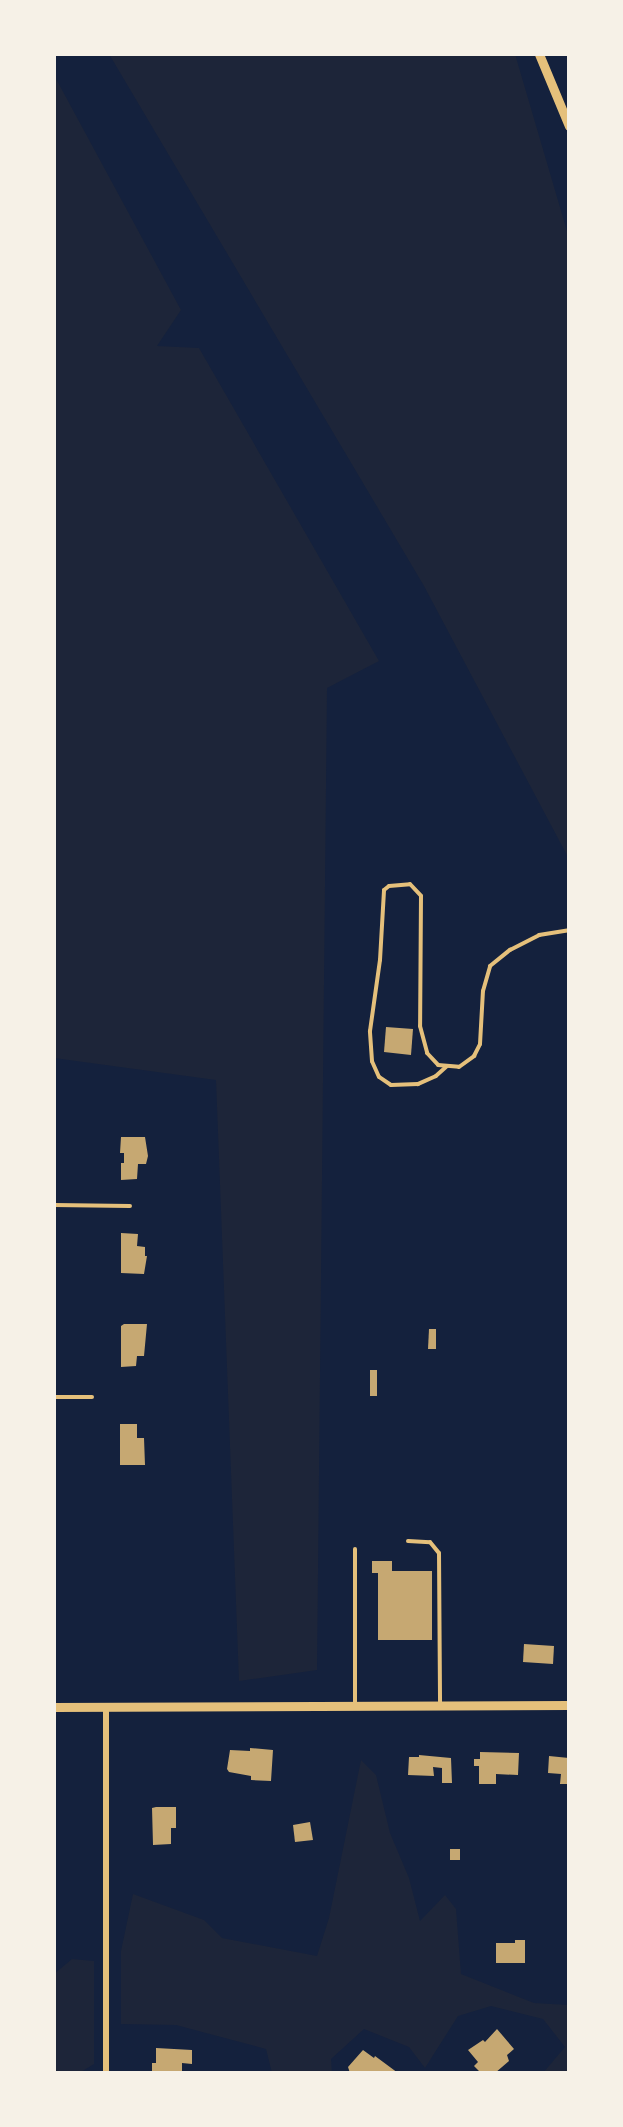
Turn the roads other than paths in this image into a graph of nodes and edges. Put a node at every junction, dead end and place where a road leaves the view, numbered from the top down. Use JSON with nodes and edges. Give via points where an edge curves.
{"nodes":[{"id":1,"x":539,"y":54,"type":"edge"},
{"id":2,"x":569,"y":126,"type":"edge"},
{"id":3,"x":569,"y":930,"type":"edge"},
{"id":4,"x":447,"y":1066,"type":"junction"},
{"id":5,"x":54,"y":1205,"type":"edge"},
{"id":6,"x":130,"y":1206,"type":"dead end"},
{"id":7,"x":54,"y":1397,"type":"edge"},
{"id":8,"x":92,"y":1397,"type":"dead end"},
{"id":9,"x":408,"y":1541,"type":"dead end"},
{"id":10,"x":355,"y":1549,"type":"dead end"},
{"id":11,"x":354,"y":1705,"type":"junction"},
{"id":12,"x":440,"y":1705,"type":"junction"},
{"id":13,"x":569,"y":1705,"type":"edge"},
{"id":14,"x":54,"y":1707,"type":"edge"},
{"id":15,"x":106,"y":1707,"type":"junction"},
{"id":16,"x":106,"y":2073,"type":"edge"}],
"edges":[{"from":1,"to":2,"type":"street"},
{"from":3,"to":4,"type":"lane","via":[[539,935],[490,966],[483,991],[480,1044],[474,1056],[459,1067]]},
{"from":4,"to":4,"type":"lane","via":[[438,1065],[427,1053],[420,1026],[421,896],[410,884],[389,886],[382,900],[380,960],[370,1031],[372,1061],[379,1077],[391,1085],[418,1084]]},
{"from":5,"to":6,"type":"lane"},
{"from":7,"to":8,"type":"lane"},
{"from":9,"to":12,"type":"lane","via":[[430,1542],[439,1553]]},
{"from":10,"to":11,"type":"lane"},
{"from":11,"to":12,"type":"street"},
{"from":11,"to":15,"type":"street"},
{"from":12,"to":13,"type":"street"},
{"from":14,"to":15,"type":"street"},
{"from":15,"to":16,"type":"street"}]}
